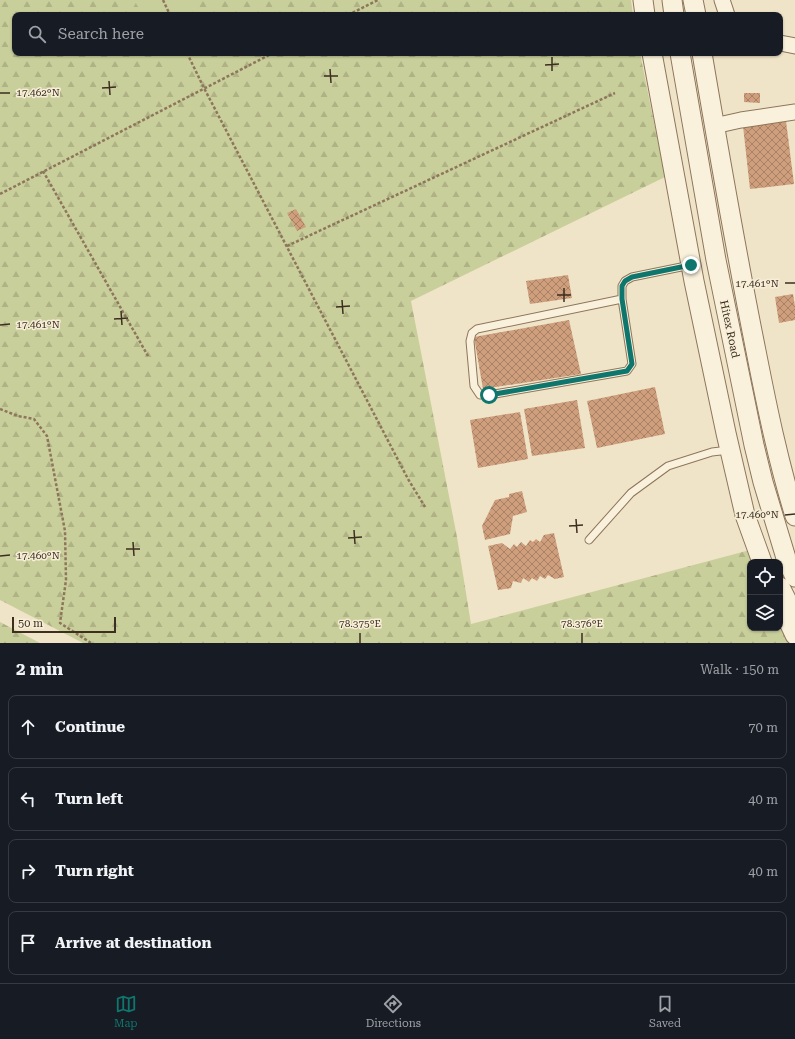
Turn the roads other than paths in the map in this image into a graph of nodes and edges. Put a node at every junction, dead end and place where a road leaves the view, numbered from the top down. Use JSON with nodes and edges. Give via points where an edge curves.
{"nodes":[{"id":1,"x":642,"y":0,"type":"edge"},
{"id":2,"x":654,"y":0,"type":"edge"},
{"id":3,"x":672,"y":0,"type":"edge"},
{"id":4,"x":693,"y":0,"type":"edge"},
{"id":5,"x":722,"y":0,"type":"edge"},
{"id":6,"x":644,"y":12,"type":"edge"},
{"id":7,"x":656,"y":12,"type":"edge"},
{"id":8,"x":674,"y":12,"type":"edge"},
{"id":9,"x":695,"y":12,"type":"edge"},
{"id":10,"x":725,"y":12,"type":"edge"},
{"id":11,"x":783,"y":44,"type":"edge"},
{"id":12,"x":795,"y":46,"type":"edge"},
{"id":13,"x":653,"y":56,"type":"edge"},
{"id":14,"x":665,"y":56,"type":"edge"},
{"id":15,"x":681,"y":56,"type":"edge"},
{"id":16,"x":702,"y":56,"type":"edge"},
{"id":17,"x":795,"y":112,"type":"edge"},
{"id":18,"x":714,"y":126,"type":"junction"},
{"id":19,"x":691,"y":265,"type":"junction"},
{"id":20,"x":622,"y":299,"type":"junction"},
{"id":21,"x":730,"y":450,"type":"junction"},
{"id":22,"x":795,"y":516,"type":"edge"},
{"id":23,"x":589,"y":540,"type":"dead end"},
{"id":24,"x":761,"y":559,"type":"edge"},
{"id":25,"x":768,"y":559,"type":"edge"},
{"id":26,"x":795,"y":577,"type":"edge"},
{"id":27,"x":783,"y":593,"type":"edge"},
{"id":28,"x":783,"y":609,"type":"edge"},
{"id":29,"x":795,"y":618,"type":"edge"},
{"id":30,"x":795,"y":635,"type":"edge"}],
"edges":[{"from":1,"to":6,"type":"street"},
{"from":2,"to":7,"type":"street"},
{"from":3,"to":8,"type":"street"},
{"from":4,"to":9,"type":"street"},
{"from":5,"to":10,"type":"street"},
{"from":11,"to":12,"type":"street"},
{"from":13,"to":19,"type":"street"},
{"from":14,"to":25,"type":"street","name":"Hitex Road","via":[[699,262],[737,448]]},
{"from":15,"to":26,"type":"street","name":"Hitex Road","via":[[716,260],[762,482],[786,558]]},
{"from":16,"to":18,"type":"street","name":"Hitex Road"},
{"from":17,"to":18,"type":"street"},
{"from":18,"to":22,"type":"street","name":"Hitex Road","via":[[736,257],[774,442]]},
{"from":19,"to":20,"type":"lane","via":[[632,277],[622,286]]},
{"from":19,"to":21,"type":"street"},
{"from":20,"to":20,"type":"lane","via":[[632,364],[627,371],[489,395],[480,395],[474,386],[470,341],[477,329]]},
{"from":21,"to":23,"type":"lane","via":[[712,452],[668,466],[631,493]]},
{"from":21,"to":24,"type":"street","via":[[745,515]]},
{"from":27,"to":29,"type":"street"},
{"from":28,"to":30,"type":"street"}]}
